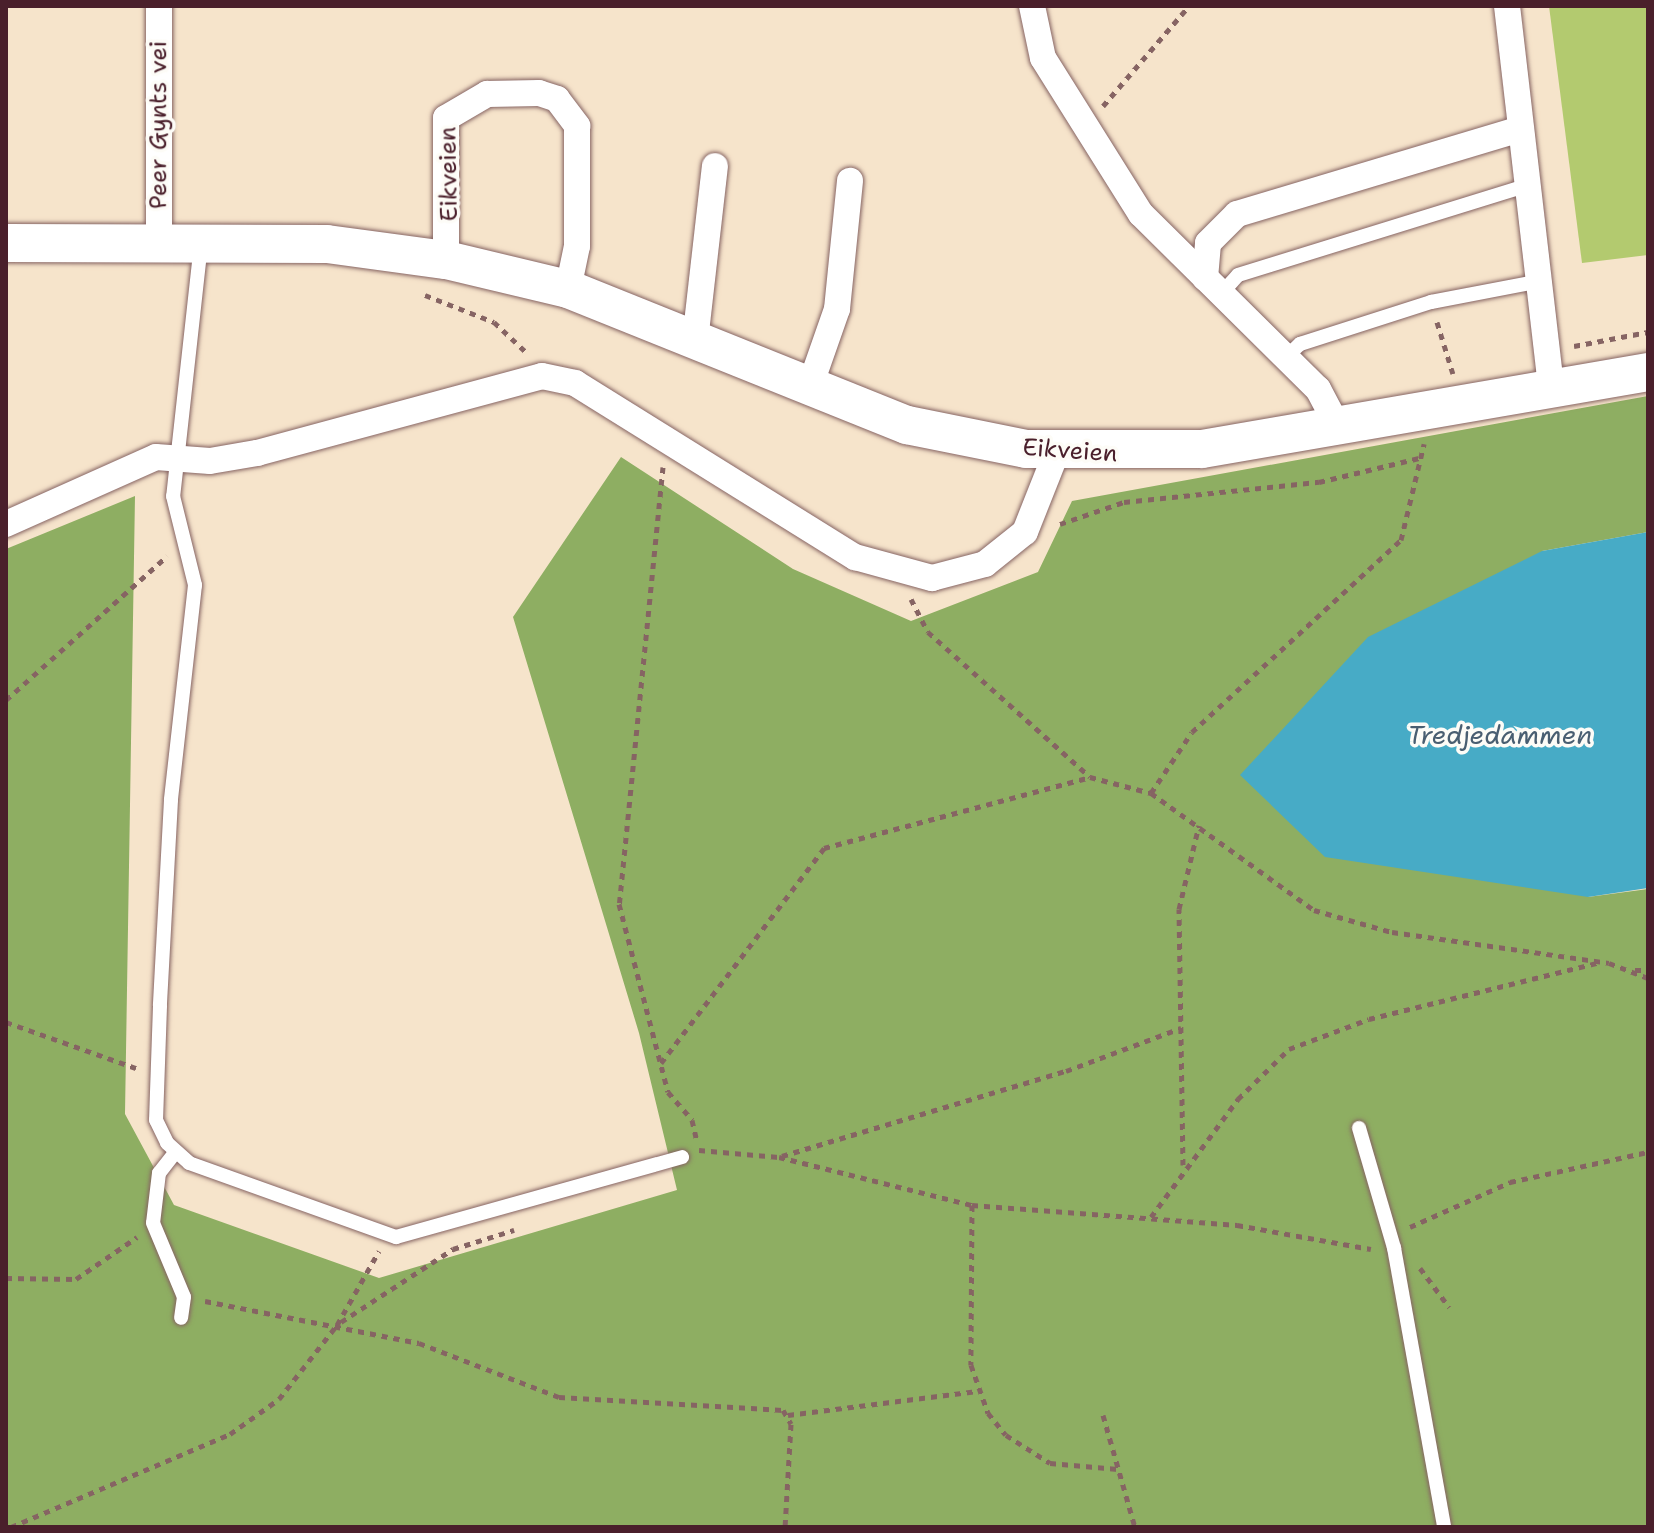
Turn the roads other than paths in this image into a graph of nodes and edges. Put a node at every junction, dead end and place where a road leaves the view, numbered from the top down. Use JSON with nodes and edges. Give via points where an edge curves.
{"nodes":[{"id":1,"x":159,"y":6,"type":"edge"},
{"id":2,"x":1032,"y":6,"type":"edge"},
{"id":3,"x":1507,"y":6,"type":"edge"},
{"id":4,"x":1517,"y":130,"type":"junction"},
{"id":5,"x":715,"y":166,"type":"dead end"},
{"id":6,"x":850,"y":181,"type":"dead end"},
{"id":7,"x":1522,"y":187,"type":"junction"},
{"id":8,"x":6,"y":243,"type":"edge"},
{"id":9,"x":159,"y":243,"type":"junction"},
{"id":10,"x":201,"y":243,"type":"junction"},
{"id":11,"x":446,"y":260,"type":"junction"},
{"id":12,"x":1536,"y":282,"type":"junction"},
{"id":13,"x":1213,"y":286,"type":"junction"},
{"id":14,"x":568,"y":289,"type":"junction"},
{"id":15,"x":695,"y":341,"type":"junction"},
{"id":16,"x":1285,"y":358,"type":"junction"},
{"id":17,"x":1648,"y":372,"type":"edge"},
{"id":18,"x":1551,"y":387,"type":"junction"},
{"id":19,"x":809,"y":389,"type":"junction"},
{"id":20,"x":1337,"y":425,"type":"junction"},
{"id":21,"x":1057,"y":451,"type":"junction"},
{"id":22,"x":176,"y":458,"type":"junction"},
{"id":23,"x":6,"y":524,"type":"edge"},
{"id":24,"x":1359,"y":1128,"type":"dead end"},
{"id":25,"x":174,"y":1154,"type":"junction"},
{"id":26,"x":682,"y":1157,"type":"road end"},
{"id":27,"x":181,"y":1318,"type":"dead end"},
{"id":28,"x":1444,"y":1527,"type":"edge"}],
"edges":[{"from":1,"to":9,"type":"street","name":"Peer Gynts vei"},
{"from":2,"to":13,"type":"street","via":[[1043,58],[1141,214]]},
{"from":3,"to":4,"type":"street"},
{"from":4,"to":7,"type":"street"},
{"from":4,"to":13,"type":"street","via":[[1237,214],[1208,243]]},
{"from":5,"to":15,"type":"street"},
{"from":6,"to":19,"type":"street","via":[[837,309]]},
{"from":7,"to":12,"type":"street"},
{"from":7,"to":13,"type":"lane"},
{"from":8,"to":9,"type":"main road","name":"Eikveien"},
{"from":9,"to":10,"type":"main road","name":"Eikveien"},
{"from":10,"to":11,"type":"main road","name":"Eikveien","via":[[327,244]]},
{"from":10,"to":22,"type":"lane"},
{"from":11,"to":14,"type":"main road","name":"Eikveien"},
{"from":11,"to":14,"type":"street","name":"Eikveien","via":[[446,118],[487,94],[539,93],[567,107],[577,126],[577,246]]},
{"from":12,"to":16,"type":"lane","via":[[1431,302],[1300,344]]},
{"from":12,"to":18,"type":"street"},
{"from":13,"to":16,"type":"street"},
{"from":14,"to":15,"type":"main road","name":"Eikveien"},
{"from":15,"to":19,"type":"main road","name":"Eikveien"},
{"from":16,"to":20,"type":"street","via":[[1318,389]]},
{"from":17,"to":18,"type":"main road","name":"Eikveien"},
{"from":18,"to":20,"type":"main road","name":"Eikveien"},
{"from":19,"to":21,"type":"main road","name":"Eikveien","via":[[919,428]]},
{"from":20,"to":21,"type":"main road","name":"Eikveien","via":[[1147,454]]},
{"from":21,"to":22,"type":"street","via":[[1032,520],[1010,548],[959,573],[903,575],[855,557],[575,383],[542,376],[257,453]]},
{"from":22,"to":23,"type":"street","via":[[156,457]]},
{"from":22,"to":25,"type":"lane","via":[[173,496],[195,585],[171,800],[157,1073],[156,1120]]},
{"from":24,"to":28,"type":"lane","via":[[1394,1248]]},
{"from":25,"to":26,"type":"lane","via":[[383,1234]]},
{"from":25,"to":27,"type":"lane","via":[[159,1173],[153,1223],[184,1297]]}]}
